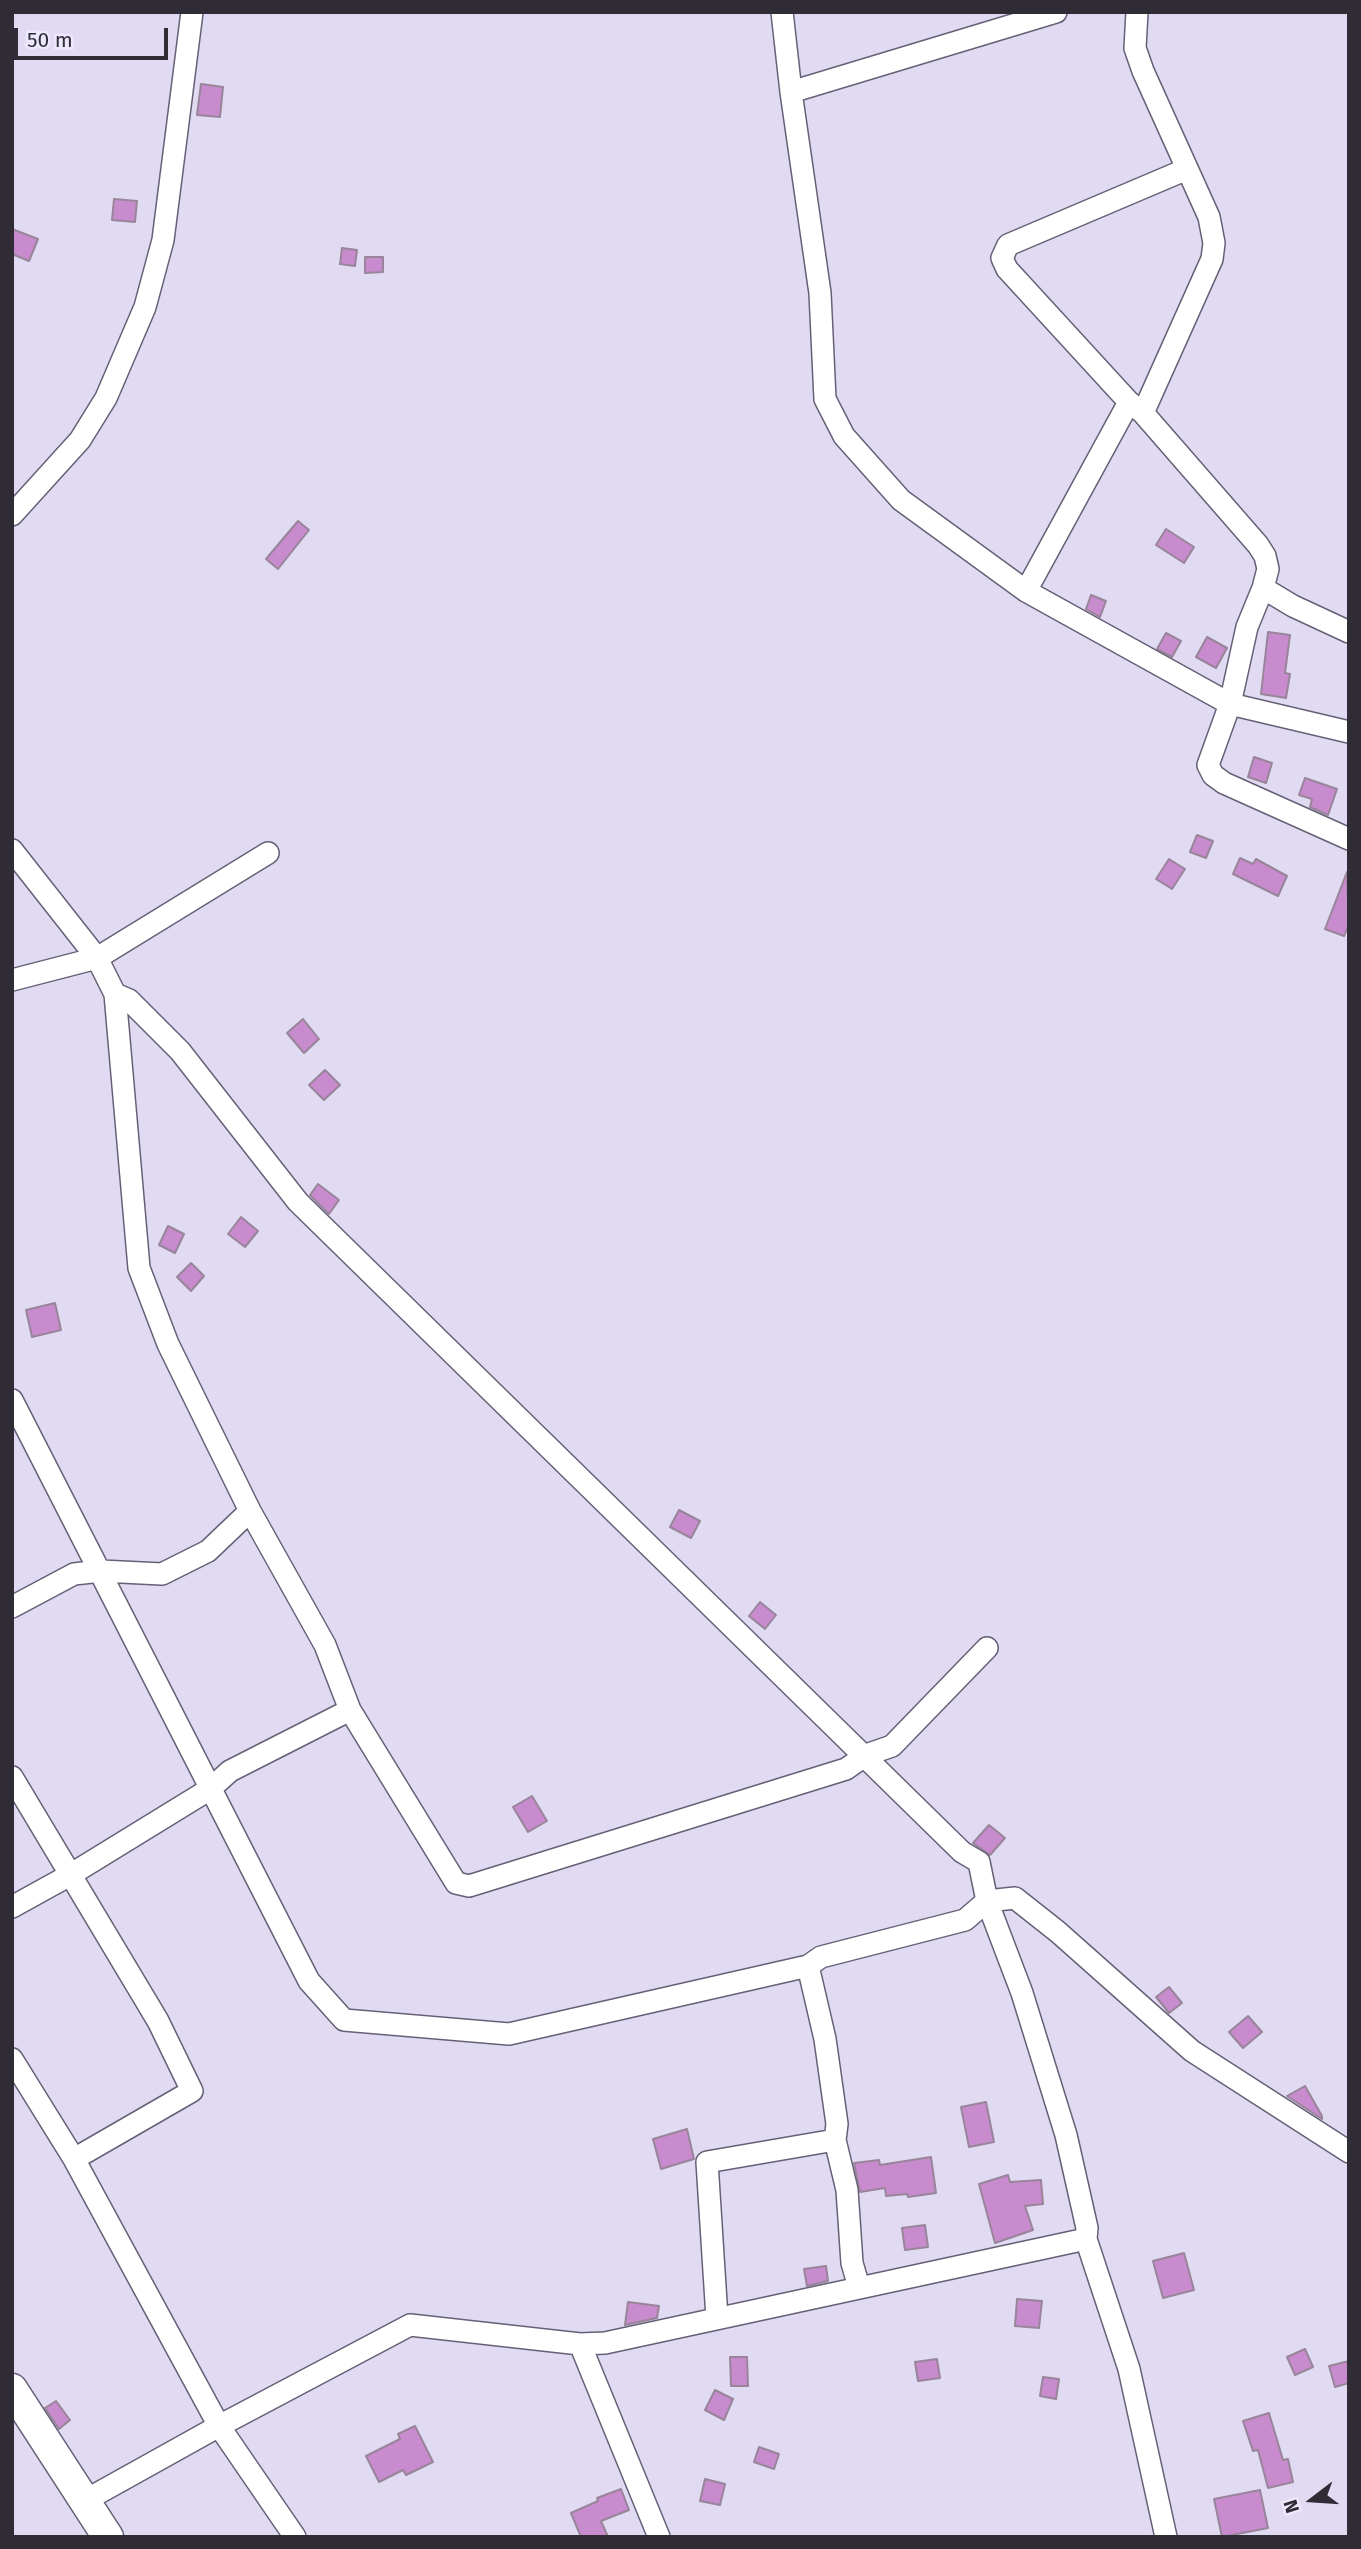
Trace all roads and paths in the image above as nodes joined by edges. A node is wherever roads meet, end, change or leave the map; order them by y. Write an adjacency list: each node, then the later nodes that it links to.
1 (191, 12): 8 (street)
2 (782, 12): 5 (street)
3 (1056, 12): 5 (street)
4 (1137, 12): 6 (street)
5 (790, 92): 10 (street)
6 (1188, 169): 7 (street); 7 (street)
7 (1136, 408): 9 (street); 10 (street)
8 (12, 515)
9 (1264, 588): 11 (street); 12 (street)
10 (1026, 591): 12 (street)
11 (1349, 632)
12 (1230, 704): 13 (street); 14 (street)
13 (1349, 732)
14 (1349, 839)
15 (12, 850): 17 (street)
16 (268, 853): 17 (street)
17 (97, 958): 18 (street); 19 (street)
18 (12, 980)
19 (115, 993): 21 (street); 26 (street)
20 (12, 1400): 22 (street)
21 (250, 1511): 22 (street); 25 (street)
22 (101, 1571): 23 (street); 28 (street)
23 (12, 1607)
24 (988, 1647): 26 (street)
25 (350, 1710): 26 (street); 28 (street)
26 (866, 1755): 30 (street)
27 (12, 1777): 29 (street)
28 (210, 1789): 29 (street); 32 (street)
29 (70, 1875): 31 (street); 36 (street)
30 (987, 1901): 32 (street); 35 (street); 37 (street)
31 (12, 1907)
32 (808, 1966): 34 (street)
33 (12, 2059): 36 (street)
34 (835, 2140): 38 (street); 39 (street)
35 (1349, 2152)
36 (74, 2159): 42 (street)
37 (1086, 2239): 38 (street); 47 (street)
38 (859, 2287): 39 (street)
39 (717, 2318): 40 (street)
40 (580, 2344): 42 (street); 46 (street)
41 (12, 2389): 43 (street)
42 (219, 2426): 43 (street); 45 (street)
43 (86, 2500): 44 (street)
44 (108, 2537)
45 (295, 2537)
46 (659, 2537)
47 (1166, 2537)

